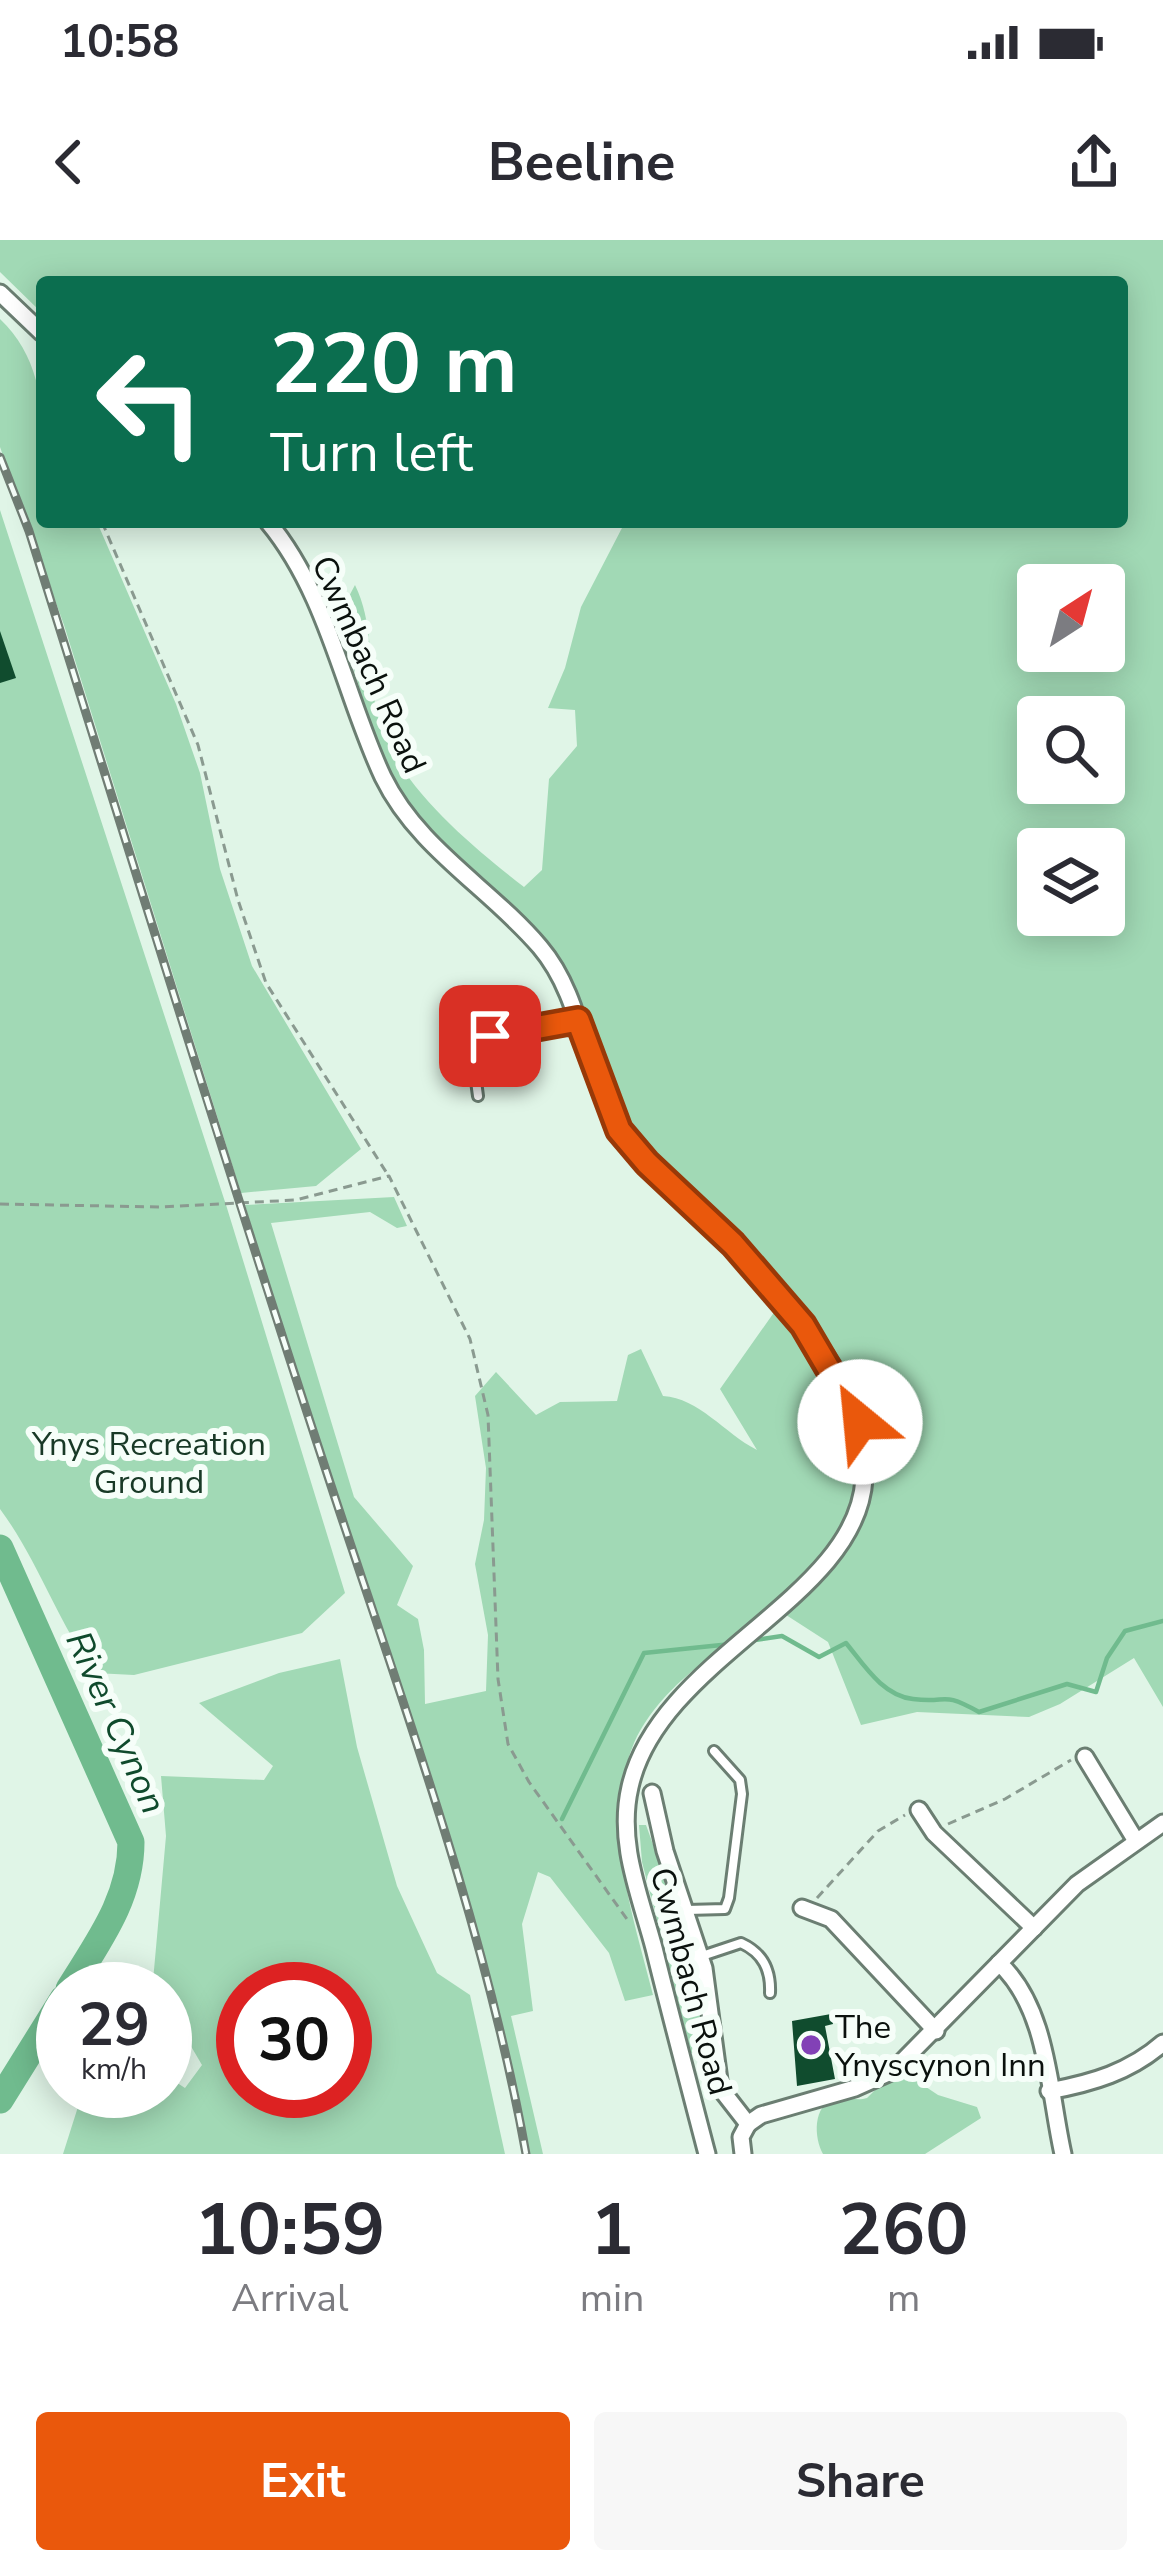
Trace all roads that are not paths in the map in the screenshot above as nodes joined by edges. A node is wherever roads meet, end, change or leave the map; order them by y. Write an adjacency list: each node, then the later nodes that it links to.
1 (0, 293): 2 (street)
2 (36, 327)
3 (272, 528): 4 (street, Cwmbach Road)
4 (578, 1020): 5 (lane); 22 (street, Cwmbach Road)
5 (478, 1096)
6 (714, 1750): 13 (lane)
7 (1085, 1757): 11 (street)
8 (652, 1793): 13 (street, Cwmbach Road)
9 (919, 1810): 14 (street)
10 (1163, 1823): 11 (street)
11 (1136, 1841): 14 (street)
12 (805, 1908): 18 (street)
13 (685, 1910): 15 (street, Cwmbach Road)
14 (1034, 1928): 16 (street)
15 (700, 1956): 17 (lane); 21 (street, Cwmbach Road)
16 (999, 1963): 18 (street); 20 (street)
17 (770, 1993)
18 (936, 2031): 21 (street)
19 (1163, 2043): 20 (street)
20 (1049, 2091): 24 (street)
21 (748, 2124): 23 (street)
22 (707, 2154)
23 (743, 2154)
24 (1062, 2154)

